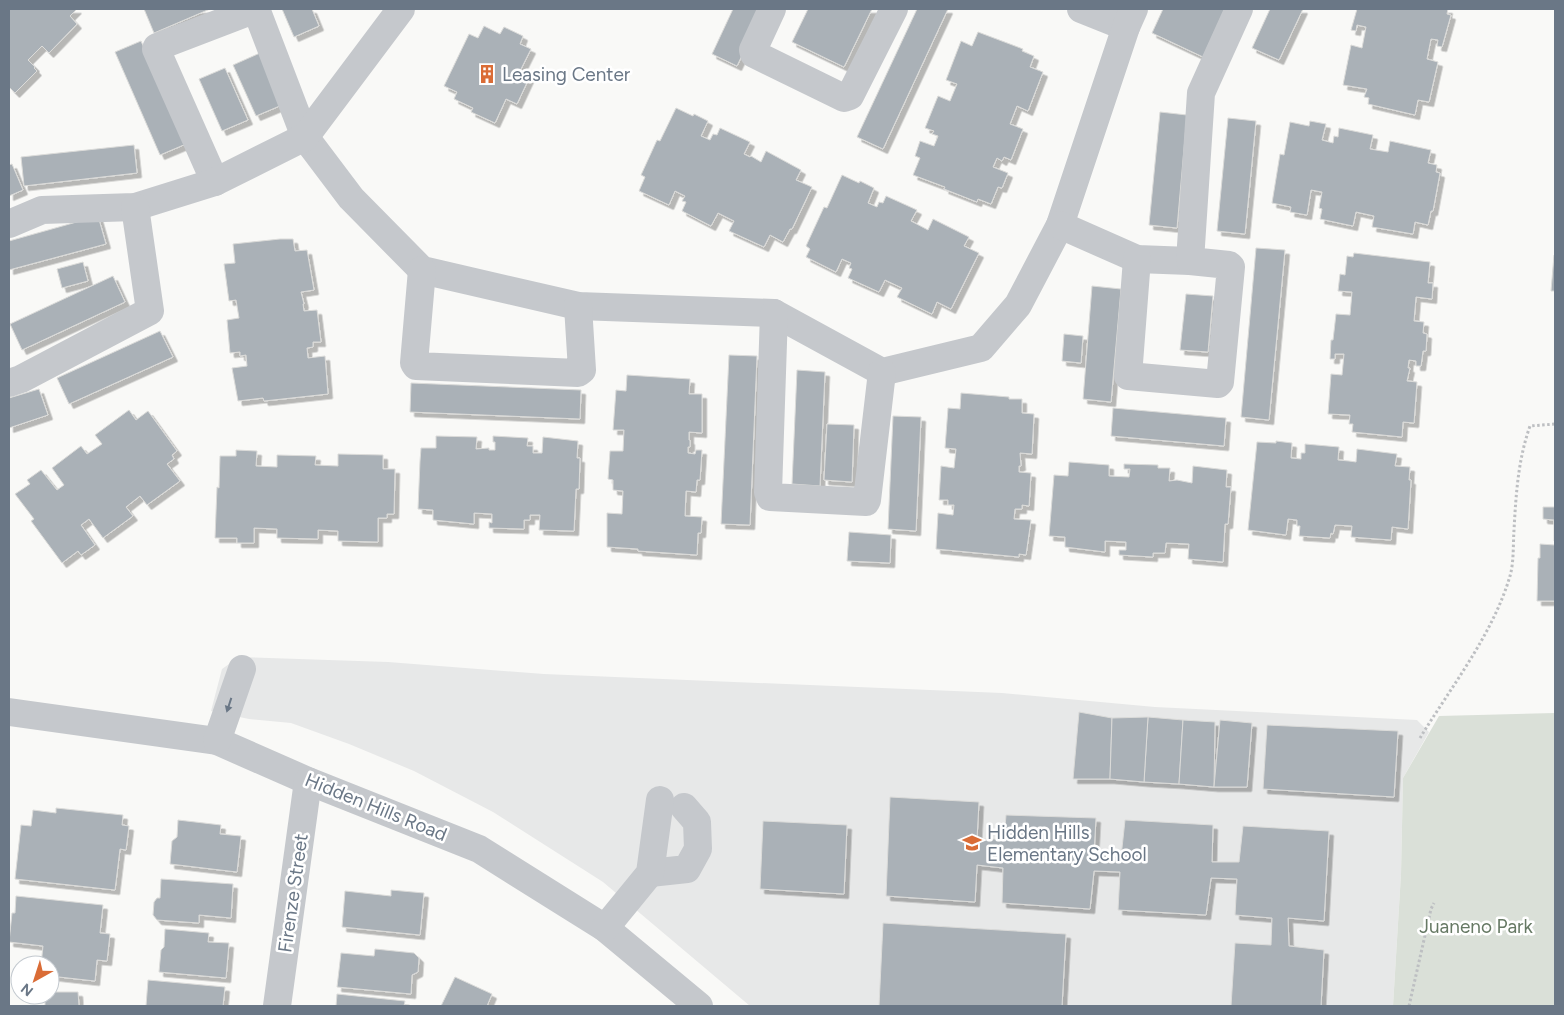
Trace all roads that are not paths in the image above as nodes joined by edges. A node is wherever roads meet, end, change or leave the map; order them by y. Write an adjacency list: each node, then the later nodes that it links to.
1 (772, 9): 2 (street)
2 (894, 9)
3 (1081, 9): 6 (street)
4 (1239, 9): 13 (street)
5 (393, 12): 7 (street)
6 (1130, 18): 11 (street)
7 (305, 137): 8 (street); 8 (street); 14 (street)
8 (215, 182): 9 (street)
9 (136, 207): 10 (street); 18 (street)
10 (9, 224)
11 (1060, 225): 12 (street); 17 (street)
12 (1137, 258): 13 (street); 13 (street)
13 (1190, 261)
14 (422, 270): 15 (street); 15 (street)
15 (578, 306): 16 (street)
16 (774, 313): 17 (street); 17 (street)
17 (882, 372)
18 (9, 383)
19 (242, 668): 21 (street, one-way to 21)
20 (9, 712): 21 (street, Hidden Hills Road)
21 (217, 742): 22 (street, Hidden Hills Road)
22 (308, 781): 24 (street, Hidden Hills Road); 25 (street, Firenze Street)
23 (650, 873): 23 (street); 24 (street)
24 (604, 928): 26 (street, Hidden Hills Road)
25 (277, 1006)
26 (699, 1006)

